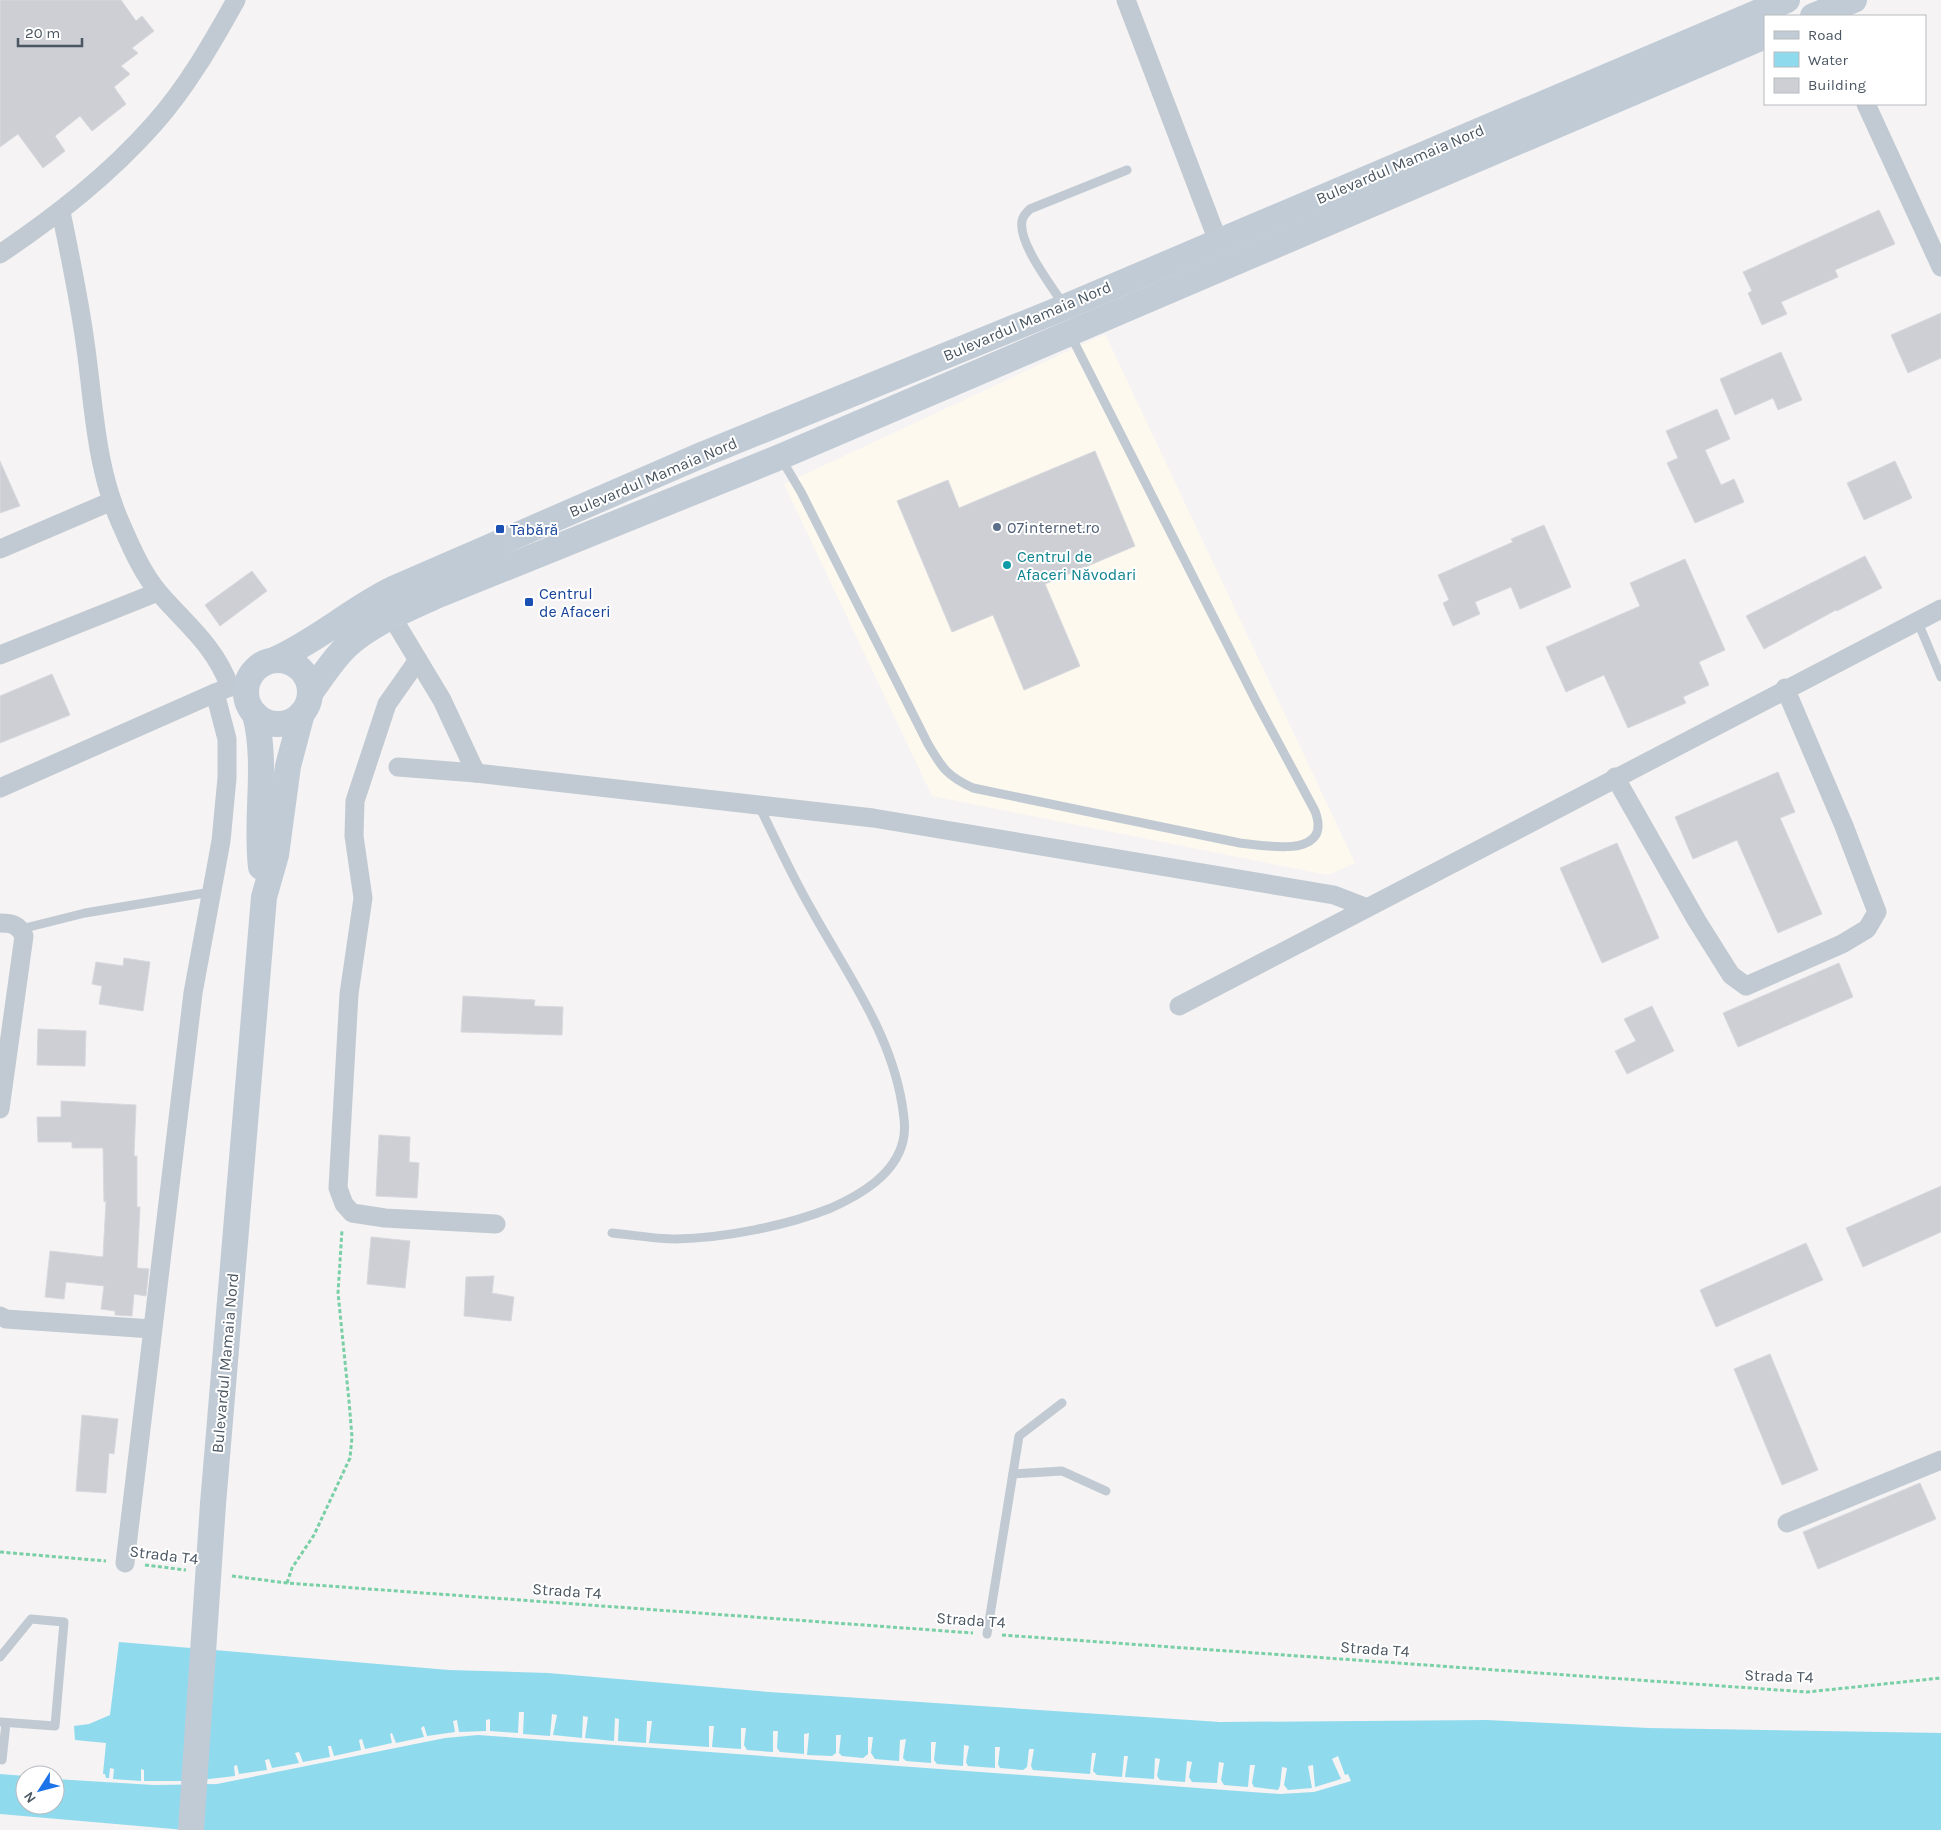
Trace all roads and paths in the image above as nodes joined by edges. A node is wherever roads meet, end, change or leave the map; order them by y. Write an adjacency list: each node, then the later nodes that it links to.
1 (236, 0): 9 (street)
2 (1126, 0): 10 (street)
3 (1787, 0): 10 (main road, Bulevardul Mamaia Nord)
4 (1854, 0): 5 (main road)
5 (1821, 15)
6 (1764, 36): 13 (main road, Bulevardul Mamaia Nord)
7 (1866, 105): 12 (street)
8 (1127, 170): 13 (lane)
9 (61, 212): 11 (street); 15 (street)
10 (1218, 241): 13 (main road, Bulevardul Mamaia Nord)
11 (0, 254)
12 (1941, 268)
13 (1066, 319): 14 (main road, Bulevardul Mamaia Nord); 14 (lane); 22 (main road, Bulevardul Mamaia Nord)
14 (780, 457): 19 (main road, Bulevardul Mamaia Nord)
15 (112, 501): 16 (street); 17 (street)
16 (0, 549)
17 (158, 592): 21 (street); 25 (street)
18 (1941, 609): 20 (street)
19 (392, 617): 23 (street); 27 (main road, Bulevardul Mamaia Nord)
20 (1918, 620): 24 (lane); 26 (street)
21 (0, 655)
22 (276, 659): 25 (main road, Bulevardul Mamaia Nord); 27 (main road)
23 (418, 660): 30 (street); 41 (street)
24 (1941, 677)
25 (230, 688): 28 (main road, Bulevardul Mamaia Nord); 32 (street); 34 (street)
26 (1786, 688): 31 (street); 31 (street)
27 (307, 703): 28 (main road); 35 (main road, Bulevardul Mamaia Nord)
28 (255, 714): 35 (main road, Bulevardul Mamaia Nord)
29 (398, 767): 30 (street)
30 (476, 772): 33 (street)
31 (1615, 778): 36 (street)
32 (0, 788)
33 (759, 806): 36 (street); 43 (lane)
34 (211, 892): 38 (lane); 45 (street)
35 (264, 897): 61 (main road, Bulevardul Mamaia Nord, bridge)
36 (1365, 907): 39 (street)
37 (0, 923): 38 (street)
38 (21, 929): 40 (street)
39 (1179, 1006)
40 (0, 1109)
41 (344, 1204): 42 (street); 55 (path)
42 (496, 1224)
43 (612, 1233)
44 (0, 1316): 45 (street)
45 (152, 1330): 52 (street)
46 (1062, 1403): 48 (lane)
47 (1941, 1460): 50 (street)
48 (1013, 1474): 49 (lane); 56 (lane)
49 (1106, 1491)
50 (1787, 1523)
51 (0, 1552): 52 (path, Strada T4)
52 (125, 1563): 53 (path, Strada T4)
53 (192, 1571)
54 (230, 1576): 55 (path, Strada T4)
55 (287, 1583): 56 (path, Strada T4)
56 (987, 1634): 58 (path, Strada T4)
57 (0, 1657): 59 (lane)
58 (1941, 1678)
59 (3, 1722): 60 (lane)
60 (2, 1760)
61 (191, 1830)

